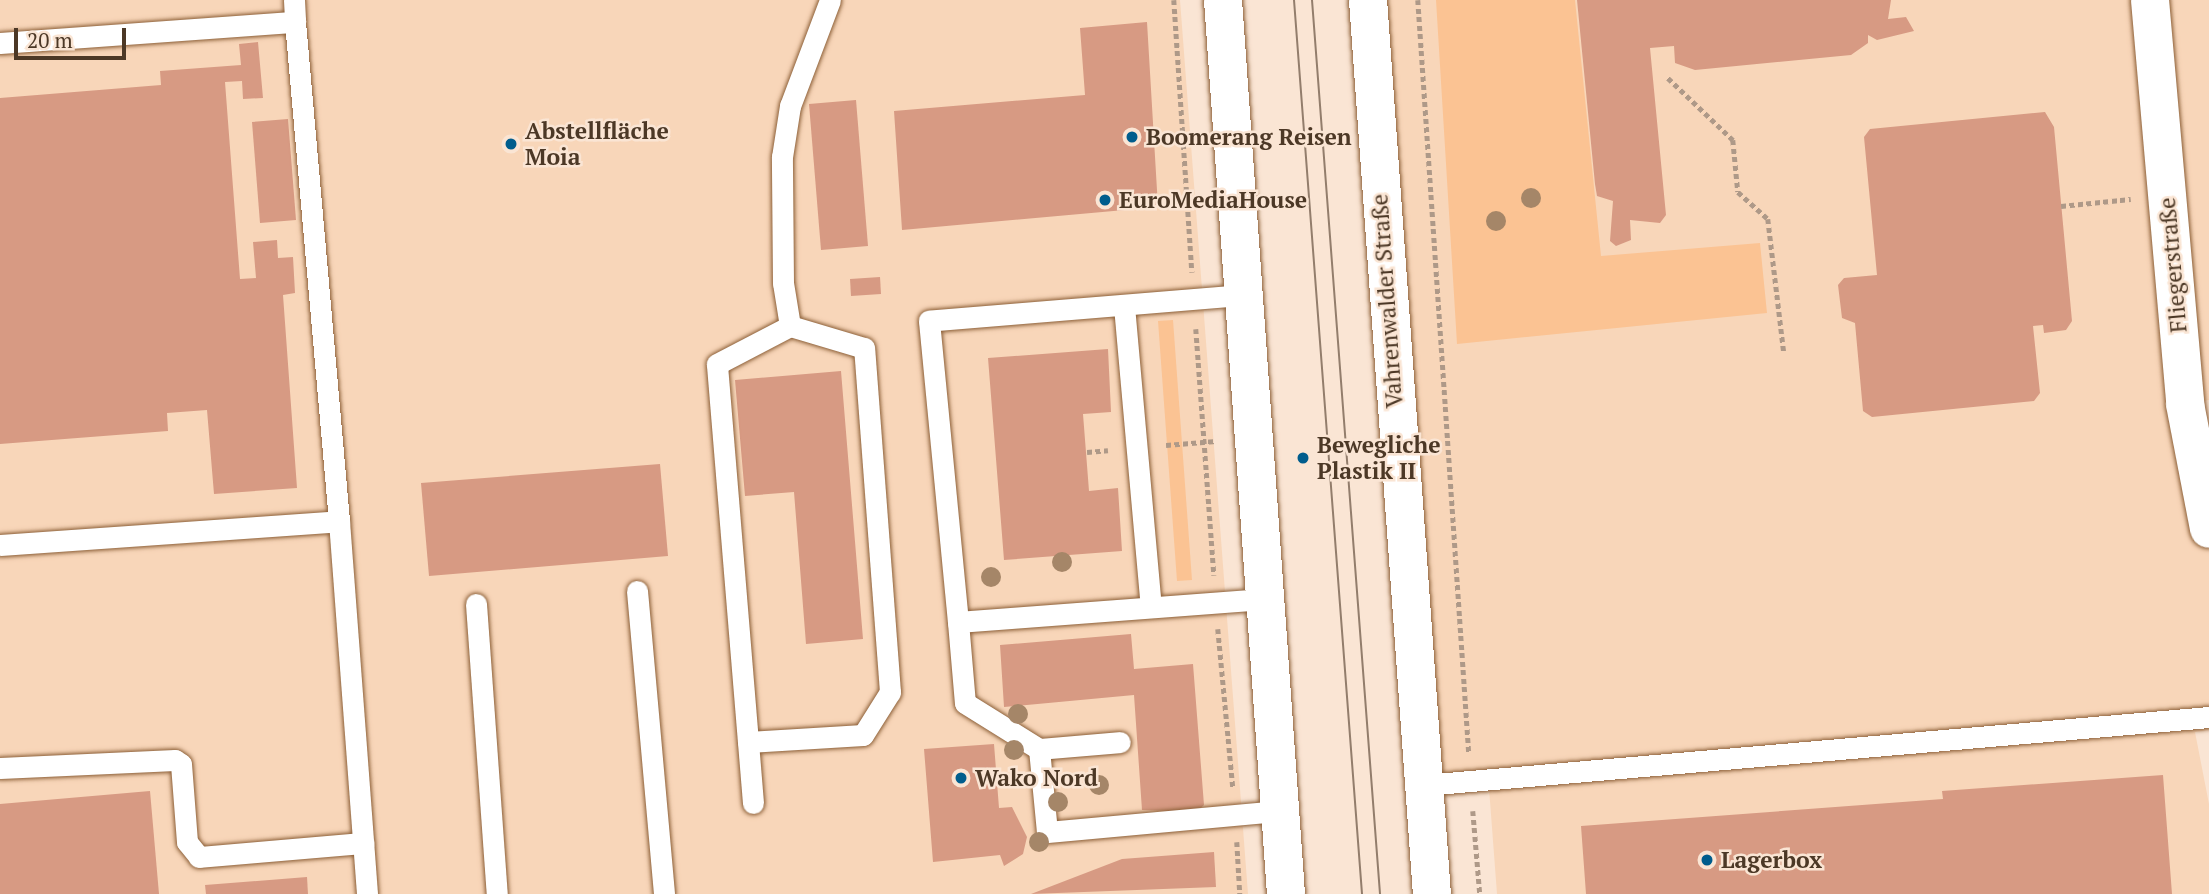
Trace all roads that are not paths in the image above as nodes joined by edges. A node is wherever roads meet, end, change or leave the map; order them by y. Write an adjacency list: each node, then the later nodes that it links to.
1 (294, 0): 6 (lane)
2 (830, 0): 10 (lane)
3 (1223, 0): 8 (main road)
4 (1368, 0): 25 (main road, Vahrenwalder Straße)
5 (2150, 0): 11 (main road, Fliegerstraße)
6 (296, 22): 7 (lane); 12 (lane)
7 (0, 43)
8 (1242, 295): 9 (lane); 16 (main road)
9 (1124, 306): 18 (lane); 19 (lane)
10 (790, 326): 21 (lane); 21 (lane)
11 (2197, 403): 13 (main road, Fliegerstraße)
12 (339, 521): 14 (lane); 28 (lane)
13 (2209, 529)
14 (0, 545)
15 (637, 591): 31 (lane)
16 (1263, 599): 18 (lane); 27 (main road)
17 (476, 604): 30 (lane)
18 (1151, 607): 19 (lane)
19 (958, 622): 23 (lane)
20 (2209, 717): 25 (lane)
21 (748, 742): 26 (lane)
22 (1120, 742): 23 (lane)
23 (1039, 748): 27 (lane)
24 (0, 768): 28 (lane)
25 (1424, 785): 33 (main road, Vahrenwalder Straße)
26 (753, 803)
27 (1277, 811): 32 (main road)
28 (363, 843): 29 (lane)
29 (367, 894)
30 (497, 894)
31 (664, 894)
32 (1286, 894)
33 (1432, 894)

